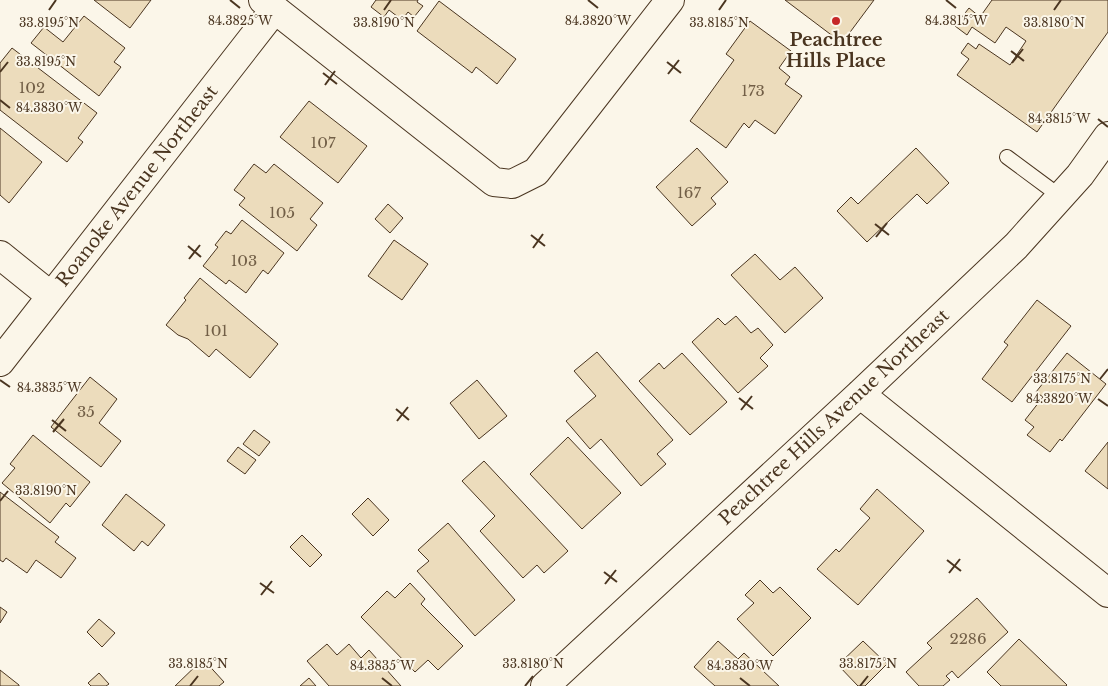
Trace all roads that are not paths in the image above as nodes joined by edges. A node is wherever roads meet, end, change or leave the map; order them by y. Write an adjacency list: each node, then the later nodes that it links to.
1 (670, 0): 2 (street)
2 (269, 5): 7 (street, Roanoke Avenue Northeast)
3 (1108, 136): 5 (street, Peachtree Hills Avenue Northeast)
4 (1007, 156): 5 (lane)
5 (1061, 197): 9 (street, Peachtree Hills Avenue Northeast)
6 (0, 255): 7 (street)
7 (51, 296): 8 (street, Roanoke Avenue Northeast)
8 (0, 362)
9 (860, 394): 10 (street); 11 (street, Peachtree Hills Avenue Northeast)
10 (1108, 593)
11 (545, 686)

